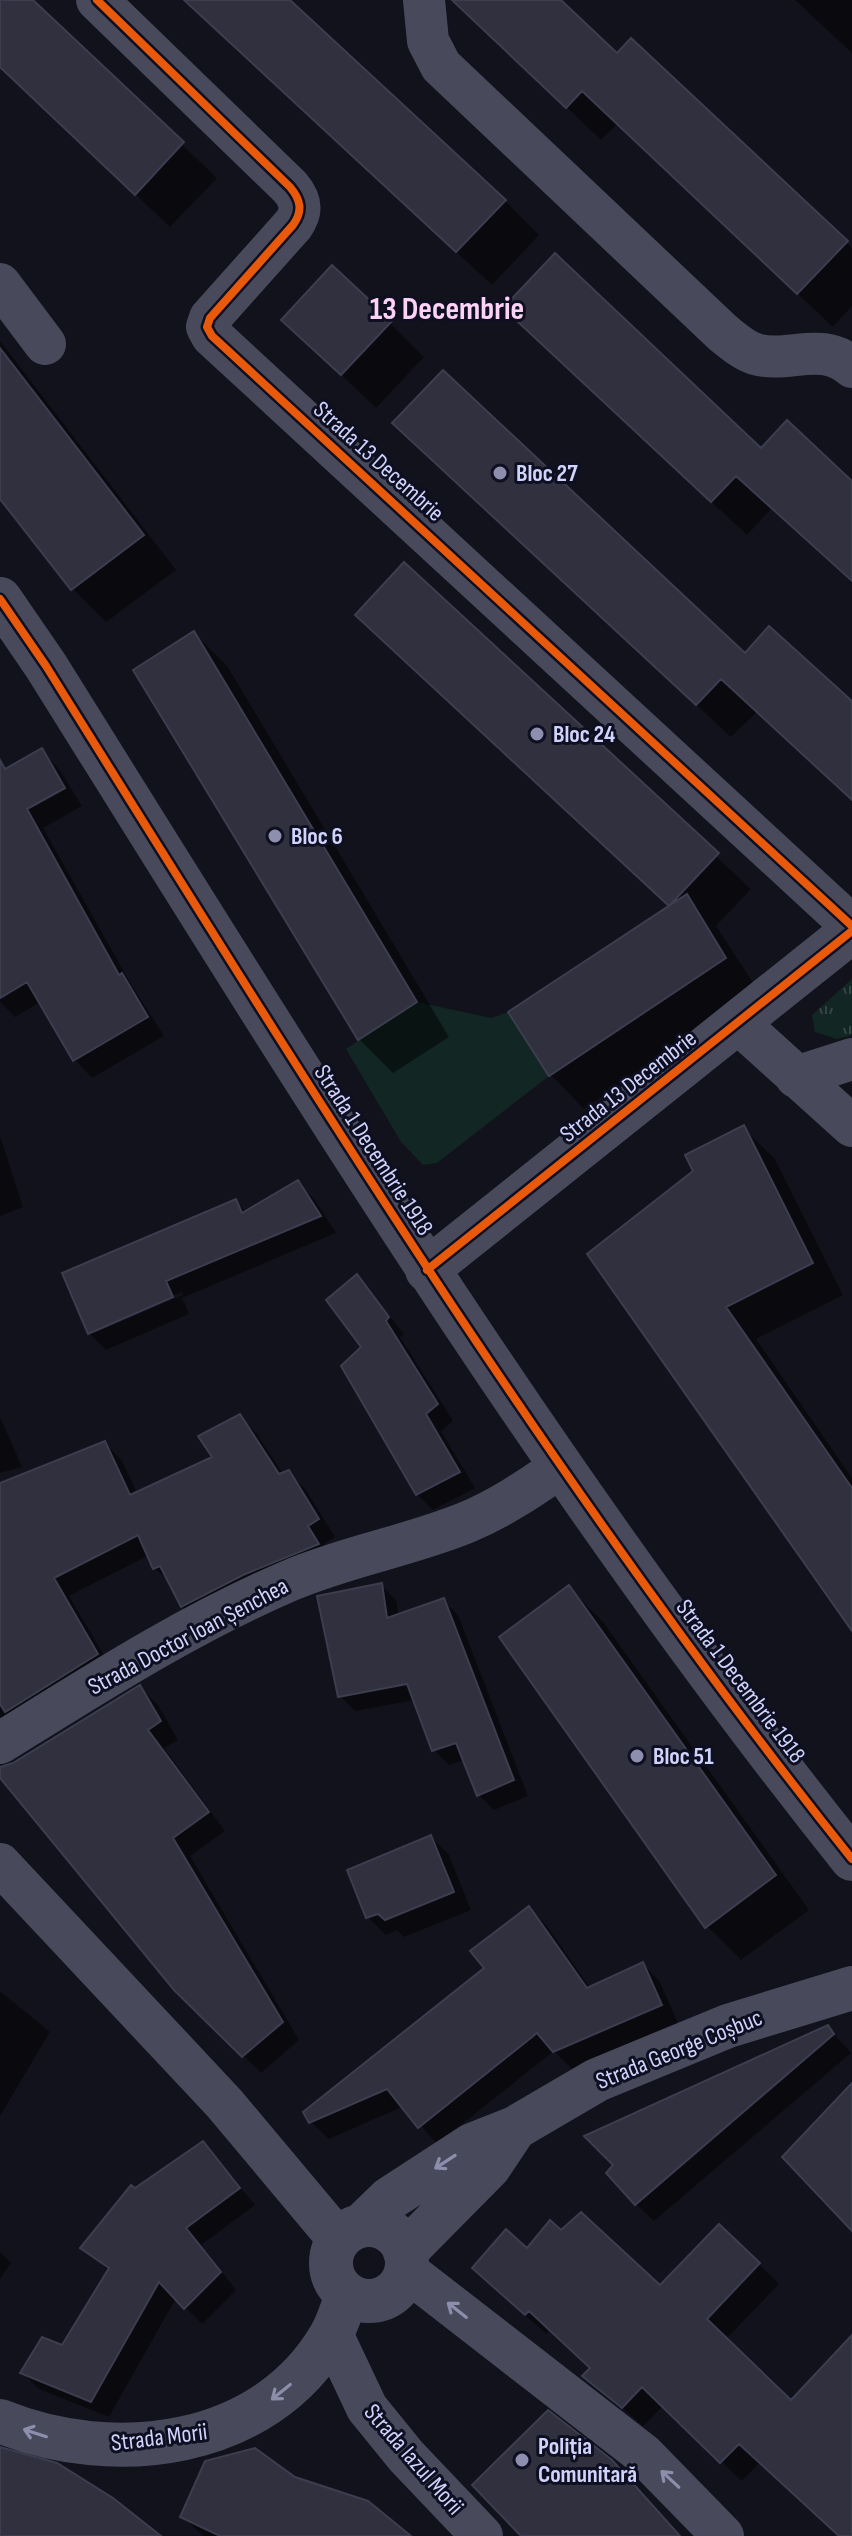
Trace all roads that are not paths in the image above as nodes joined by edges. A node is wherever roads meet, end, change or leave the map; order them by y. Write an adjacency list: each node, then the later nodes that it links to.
1 (97, 0): 7 (street, Strada 13 Decembrie)
2 (424, 0): 5 (street)
3 (0, 284): 4 (street)
4 (45, 344)
5 (852, 367)
6 (0, 599): 12 (street, Strada 1 Decembrie 1918)
7 (852, 928): 8 (street, Strada 13 Decembrie)
8 (739, 1024): 10 (street); 12 (street, Strada 13 Decembrie)
9 (852, 1059): 10 (street)
10 (796, 1077): 11 (street)
11 (852, 1126)
12 (427, 1270): 13 (street, Strada 1 Decembrie 1918)
13 (559, 1468): 14 (street, Strada Doctor Ioan Șenchea); 15 (street, Strada 1 Decembrie 1918)
14 (0, 1743)
15 (852, 1859)
16 (0, 1864): 19 (street)
17 (852, 1988): 18 (street, Strada George Coșbuc)
18 (515, 2128): 19 (street, Strada George Coșbuc, one-way to 19); 20 (street, Strada George Coșbuc)
19 (350, 2232): 20 (street); 21 (street)
20 (406, 2261): 21 (street); 24 (street, one-way to 20)
21 (339, 2314): 22 (street, Strada Morii, one-way to 22); 23 (street, Strada Iazul Morii)
22 (0, 2421)
23 (482, 2536)
24 (723, 2536)

